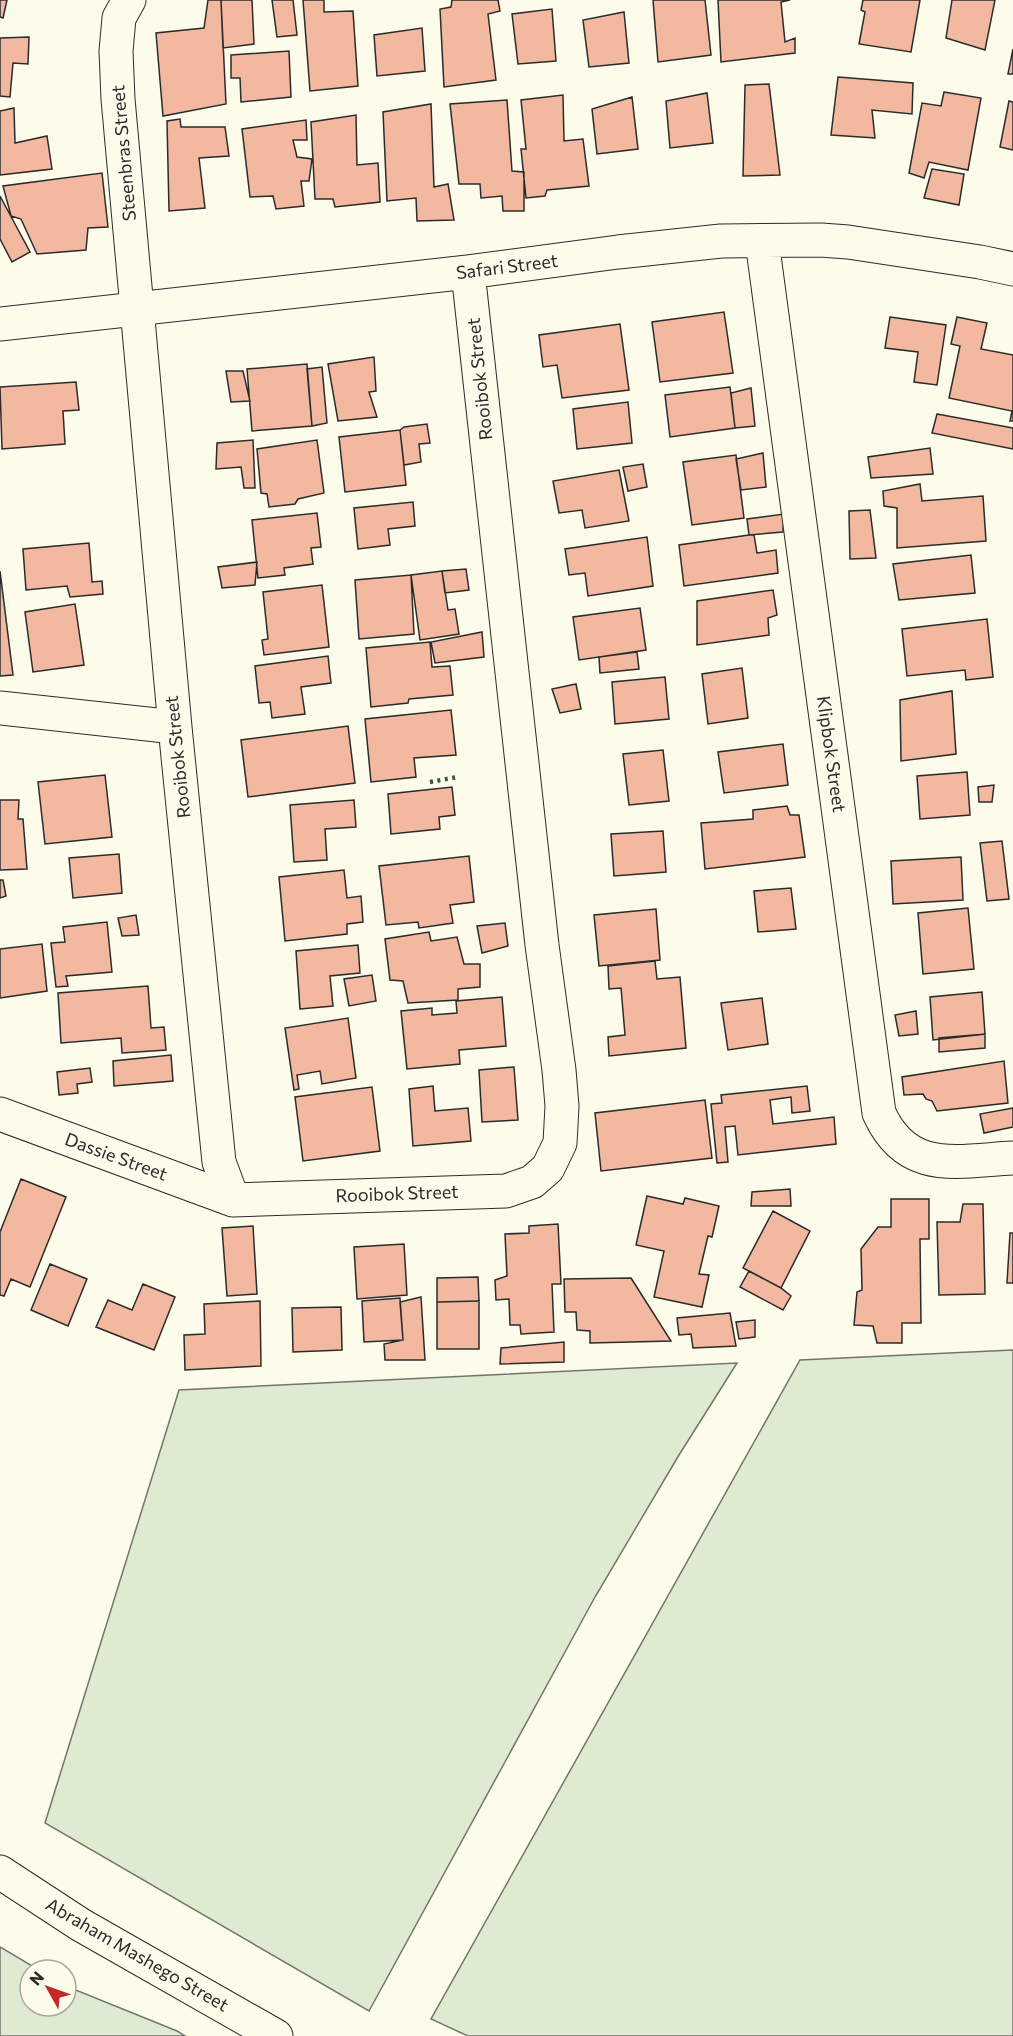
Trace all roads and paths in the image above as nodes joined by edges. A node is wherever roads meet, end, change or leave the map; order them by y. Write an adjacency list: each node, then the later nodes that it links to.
1 (129, 0): 5 (street, Steenbras Street)
2 (762, 242): 3 (street, Safari Street); 4 (street, Safari Street); 10 (street, Klipbok Street)
3 (1013, 269)
4 (468, 272): 5 (street, Safari Street); 11 (street, Rooibok Street)
5 (138, 308): 6 (street, Safari Street); 8 (street, Rooibok Street)
6 (0, 324)
7 (0, 708): 8 (street)
8 (175, 728): 11 (street, Rooibok Street)
9 (0, 1114): 11 (street, Dassie Street)
10 (1013, 1158)
11 (233, 1200)
12 (0, 1872): 13 (street, Abraham Mashego Street)
13 (276, 2036)

